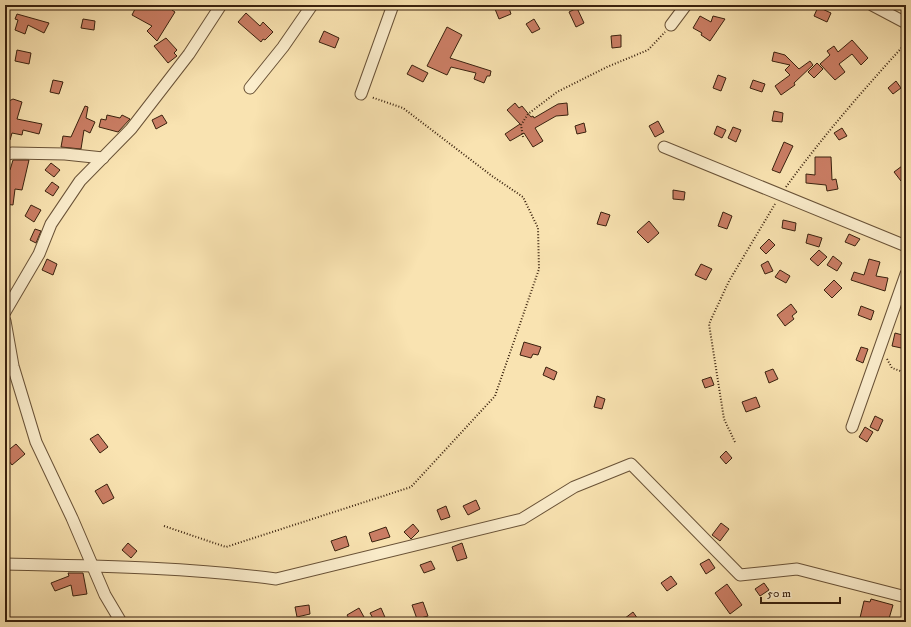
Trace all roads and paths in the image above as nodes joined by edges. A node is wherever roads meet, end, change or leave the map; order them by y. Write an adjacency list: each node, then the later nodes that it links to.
1 (221, 5): 14 (street)
2 (312, 5): 9 (street)
3 (393, 5): 10 (street)
4 (686, 5): 7 (street)
5 (872, 5): 6 (street)
6 (906, 23)
7 (671, 25): 11 (path)
8 (906, 43): 15 (path)
9 (250, 88)
10 (361, 94): 24 (path)
11 (523, 137)
12 (664, 147): 15 (street)
13 (5, 155): 14 (street)
14 (103, 158): 18 (street)
15 (780, 196): 16 (street); 23 (path)
16 (906, 246)
17 (906, 274): 20 (street)
18 (5, 312)
19 (5, 321): 26 (street)
20 (881, 348): 21 (path); 22 (street)
21 (906, 373)
22 (852, 427)
23 (735, 442)
24 (164, 526)
25 (5, 564): 26 (street)
26 (92, 567): 27 (street); 29 (street)
27 (906, 597)
28 (906, 614): 30 (path)
29 (121, 622)
30 (903, 622)

